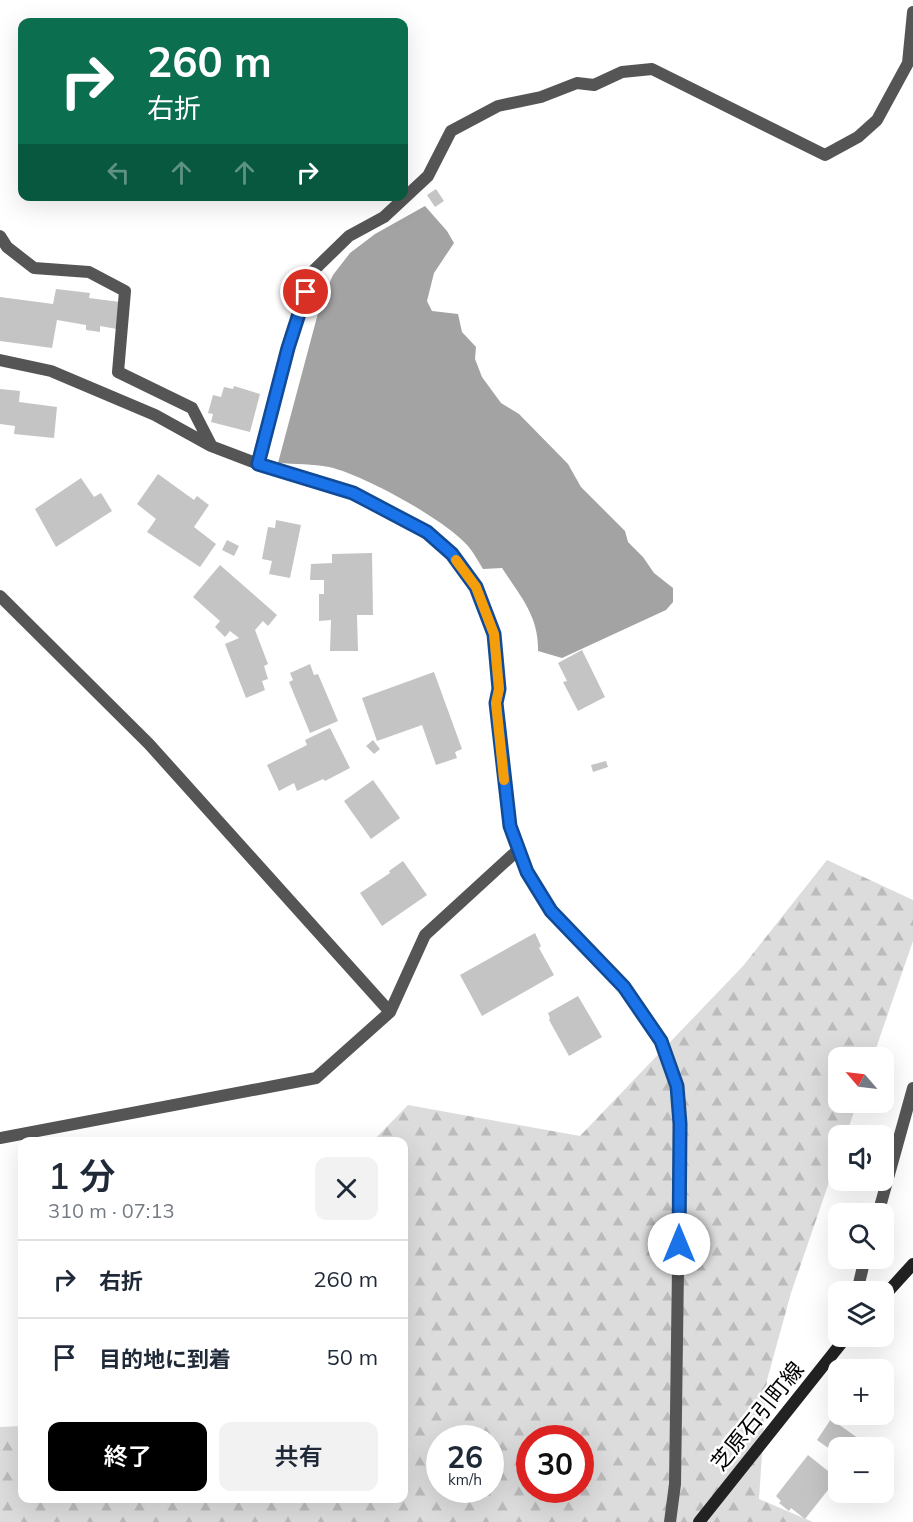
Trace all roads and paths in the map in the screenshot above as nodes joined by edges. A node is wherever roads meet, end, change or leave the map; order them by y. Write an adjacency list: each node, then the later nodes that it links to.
1 (913, 12): 2 (street)
2 (408, 195)
3 (401, 201): 7 (street)
4 (0, 236): 6 (street)
5 (0, 360): 6 (street)
6 (211, 446): 7 (street)
7 (258, 464): 9 (street)
8 (0, 596): 10 (street)
9 (519, 849): 10 (street); 17 (street)
10 (390, 1012): 12 (street)
11 (913, 1088): 13 (street)
12 (0, 1138)
13 (881, 1203)
14 (913, 1264): 15 (main road)
15 (894, 1285)
16 (838, 1347): 18 (main road, 芝原石引町線)
17 (670, 1522)
18 (699, 1522)

